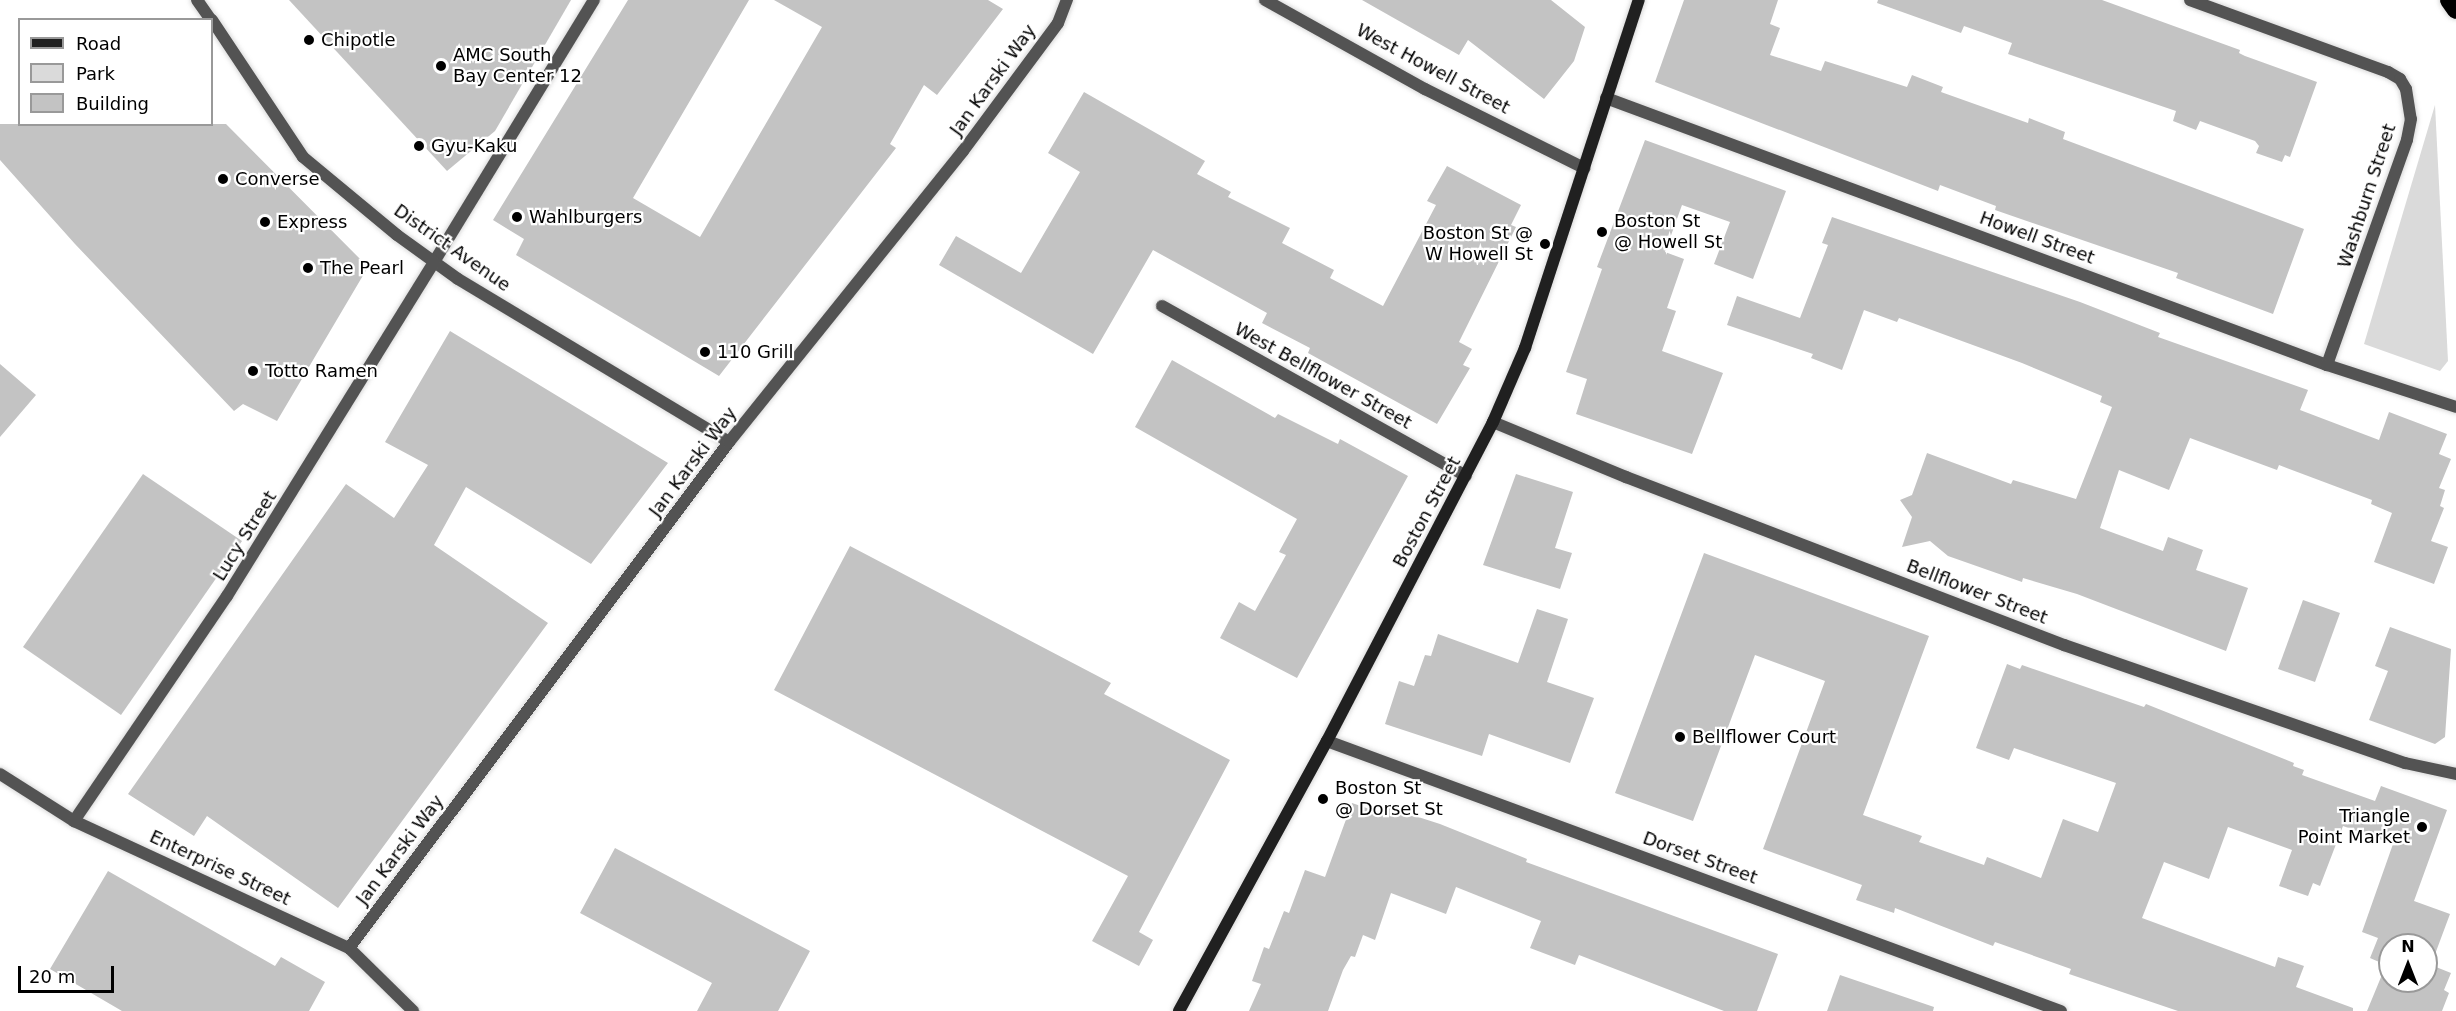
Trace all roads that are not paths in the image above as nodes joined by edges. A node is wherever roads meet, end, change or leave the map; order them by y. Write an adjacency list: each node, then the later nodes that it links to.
1 (197, 0): 9 (street, District Avenue)
2 (594, 0): 13 (street, Lucy Street)
3 (1067, 0): 18 (street, Jan Karski Way)
4 (1265, 0): 12 (street, West Howell Street)
5 (1639, 0): 11 (main road, Boston Street)
6 (2190, 0): 15 (street, Washburn Street)
7 (2450, 0): 8 (highway)
8 (2456, 9)
9 (210, 18)
10 (213, 23): 13 (street, District Avenue)
11 (1606, 98): 12 (main road, Boston Street); 15 (street, Howell Street)
12 (1584, 168): 17 (main road, Boston Street)
13 (434, 262): 18 (street, District Avenue); 23 (street, Lucy Street)
14 (1162, 306): 19 (street, West Bellflower Street)
15 (2326, 365): 16 (street, Howell Street)
16 (2456, 407)
17 (1493, 422): 19 (main road, Boston Street); 22 (street, Bellflower Street)
18 (729, 442): 24 (street, Jan Karski Way)
19 (1466, 476): 20 (main road, Boston Street)
20 (1327, 741): 26 (main road, Boston Street); 27 (street, Dorset Street)
21 (0, 774): 23 (street, Enterprise Street)
22 (2456, 774)
23 (74, 821): 24 (street, Enterprise Street)
24 (349, 948): 25 (street, Enterprise Street)
25 (413, 1011)
26 (1179, 1011)
27 (2061, 1011)

